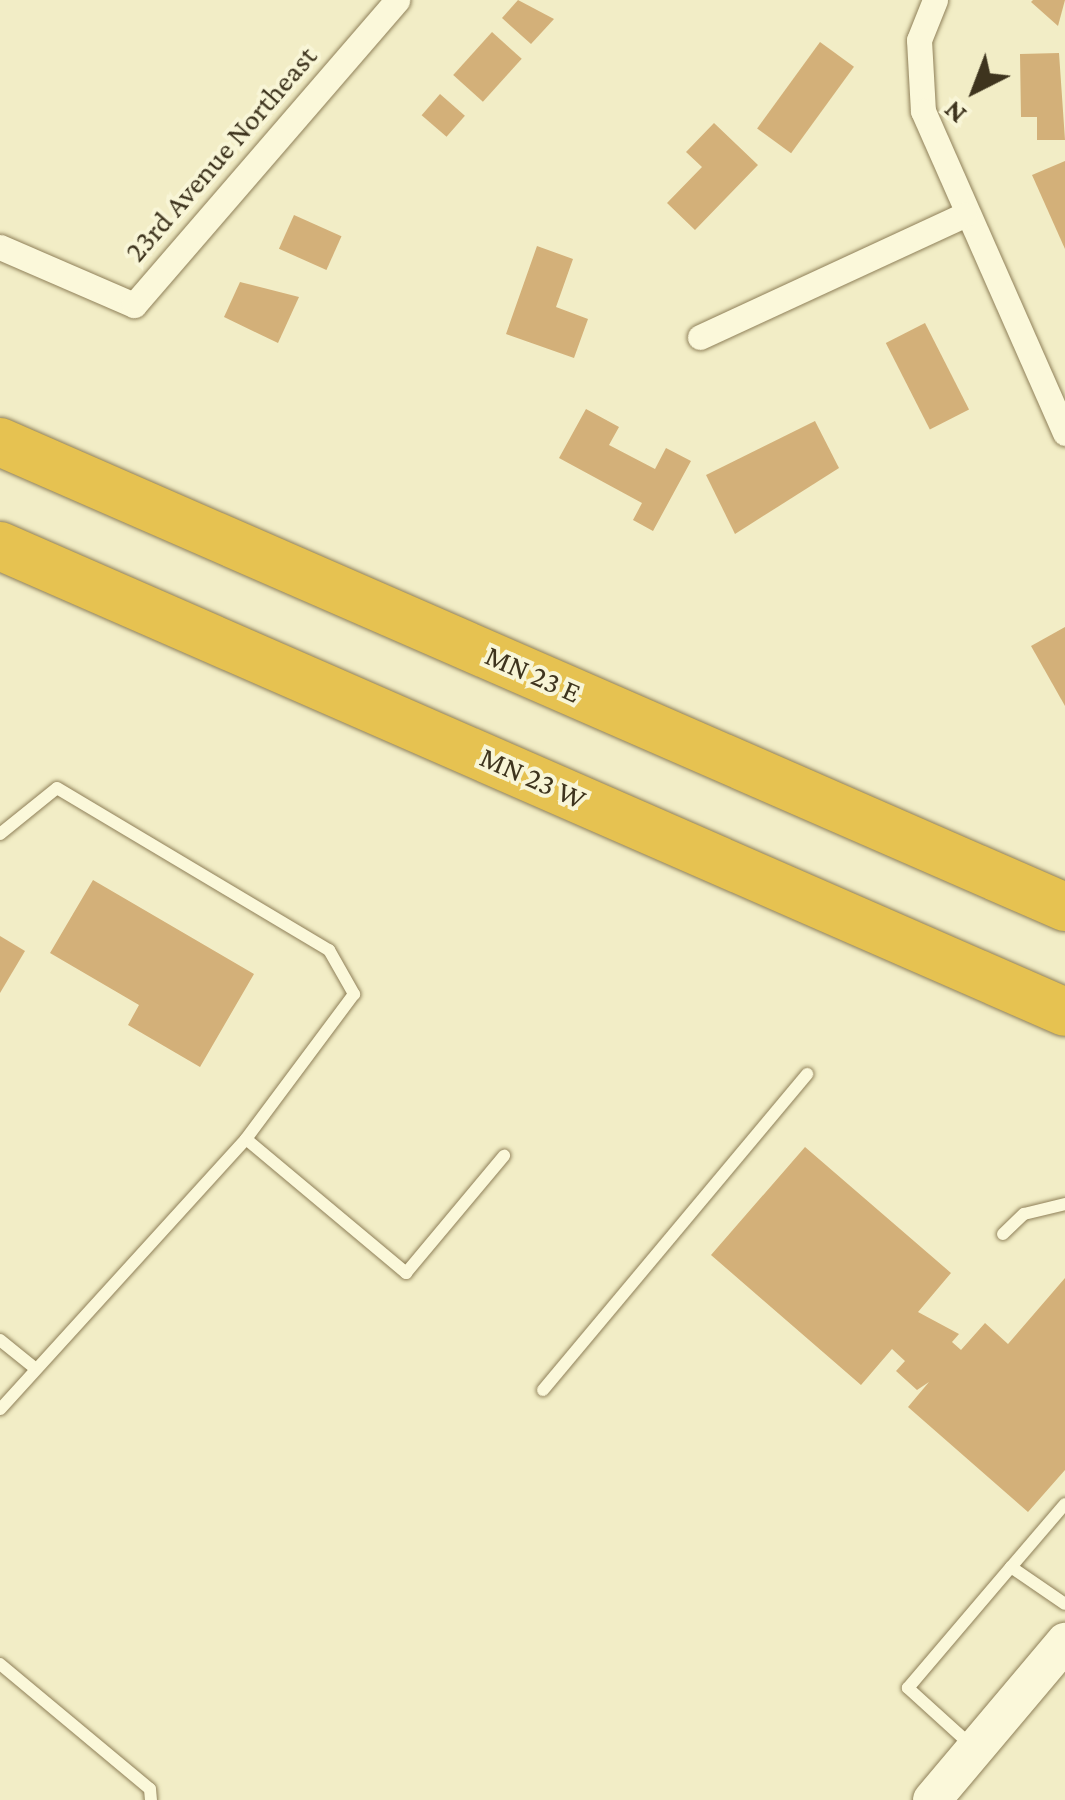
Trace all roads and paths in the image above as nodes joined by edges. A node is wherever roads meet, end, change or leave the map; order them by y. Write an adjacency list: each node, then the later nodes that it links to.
1 (397, 0): 4 (street, 23rd Avenue Northeast)
2 (935, 0): 3 (street)
3 (964, 215): 5 (street); 6 (street)
4 (0, 247)
5 (700, 337)
6 (1065, 433)
7 (0, 442): 10 (highway, MN 23 E)
8 (0, 546): 11 (highway, MN 23 W)
9 (0, 834): 13 (lane)
10 (1065, 907)
11 (1065, 1012)
12 (806, 1074): 19 (lane)
13 (246, 1139): 14 (lane); 18 (lane)
14 (504, 1156)
15 (1065, 1204): 16 (lane)
16 (1003, 1234)
17 (0, 1340): 18 (lane)
18 (36, 1369): 20 (lane)
19 (543, 1390)
20 (0, 1409)
21 (1065, 1504): 22 (lane)
22 (1011, 1567): 23 (lane); 26 (lane)
23 (1065, 1604)
24 (1065, 1642): 26 (street)
25 (0, 1664): 27 (lane)
26 (975, 1748): 28 (street)
27 (151, 1800)
28 (932, 1800)

